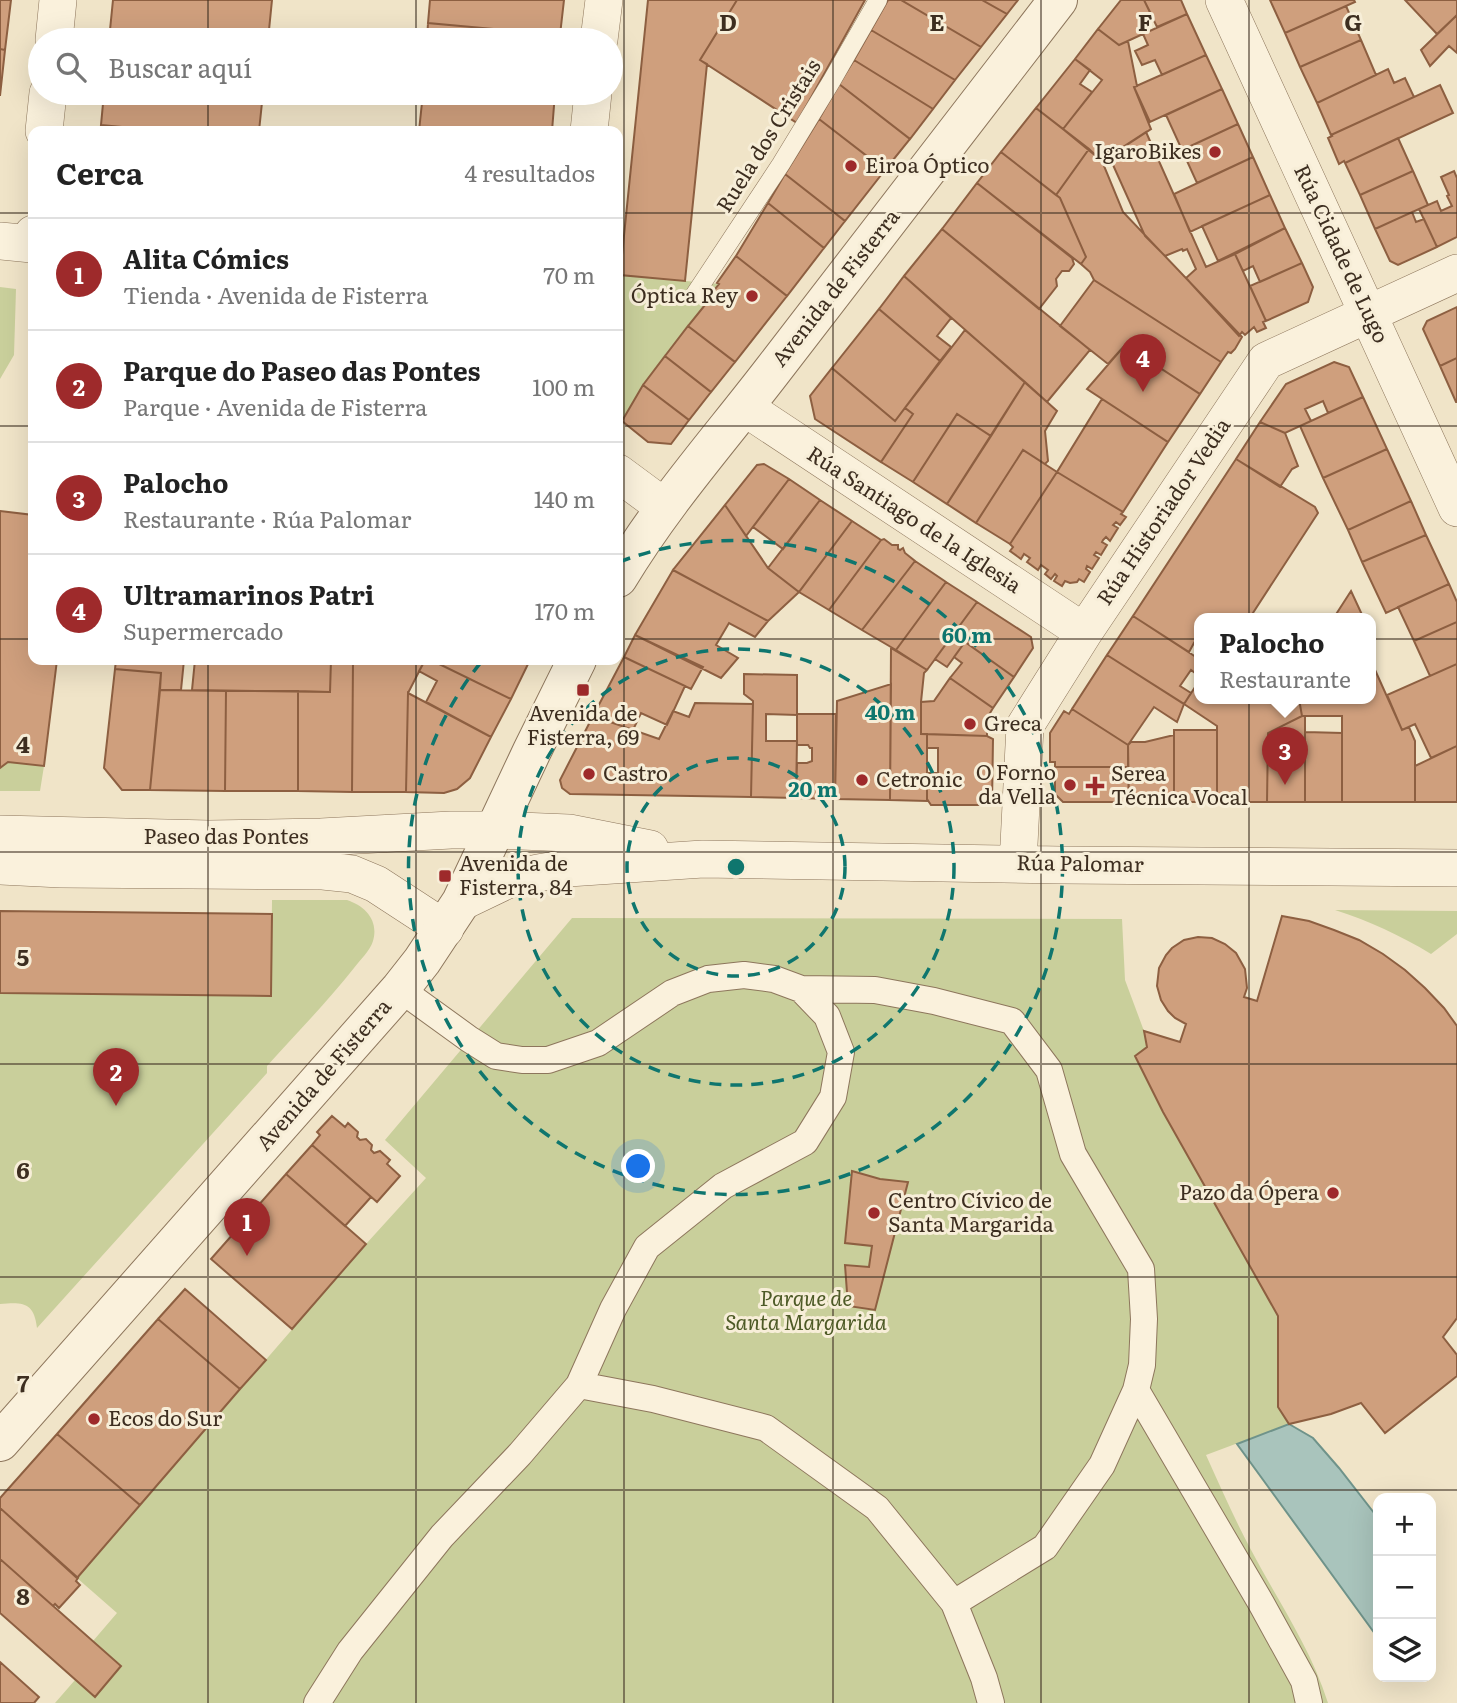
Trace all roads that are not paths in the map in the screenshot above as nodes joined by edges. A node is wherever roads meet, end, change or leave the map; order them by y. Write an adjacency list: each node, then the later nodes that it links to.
1 (58, 0): 6 (street)
2 (604, 0): 7 (street)
3 (878, 0): 13 (lane, Ruela dos Cristais)
4 (1058, 0): 15 (street, Avenida de Fisterra)
5 (1224, 0): 14 (street, Rúa Cidade de Lugo)
6 (55, 28)
7 (600, 28)
8 (47, 105): 10 (street)
9 (592, 105): 11 (street)
10 (45, 126)
11 (590, 126)
12 (1457, 273): 14 (street, Rúa Historiador Vedia)
13 (695, 294)
14 (1369, 314): 18 (street, Rúa Cidade de Lugo); 20 (street, Rúa Historiador Vedia)
15 (744, 407): 17 (street, Avenida de Fisterra); 20 (street, Rúa Santiago de la Iglesia)
16 (623, 477): 17 (street)
17 (664, 507): 19 (street, Avenida de Fisterra)
18 (1457, 508)
19 (623, 569)
20 (1084, 632): 26 (street, Rúa Historiador Vedia)
21 (575, 665): 23 (street, Avenida de Fisterra)
22 (451, 830): 23 (street, Paseo das Pontes); 24 (street, Paseo das Pontes); 29 (street, Paseo das Pontes)
23 (495, 830): 25 (street, Rúa Palomar); 30 (street, Avenida de Fisterra)
24 (0, 834)
25 (703, 859): 26 (street, Rúa Palomar); 30 (street, Rúa Palomar)
26 (1018, 863): 28 (street, Rúa Palomar)
27 (0, 866): 29 (street, Paseo das Pontes)
28 (1457, 868)
29 (408, 904): 30 (street, Paseo das Pontes)
30 (453, 916): 31 (street, Avenida de Fisterra)
31 (400, 989): 32 (street); 35 (street, Avenida de Fisterra)
32 (801, 989): 33 (street); 34 (street)
33 (579, 1385): 36 (street); 37 (street)
34 (1136, 1390): 36 (street); 39 (street)
35 (0, 1442)
36 (954, 1603): 38 (street)
37 (317, 1703)
38 (991, 1703)
39 (1309, 1703)

